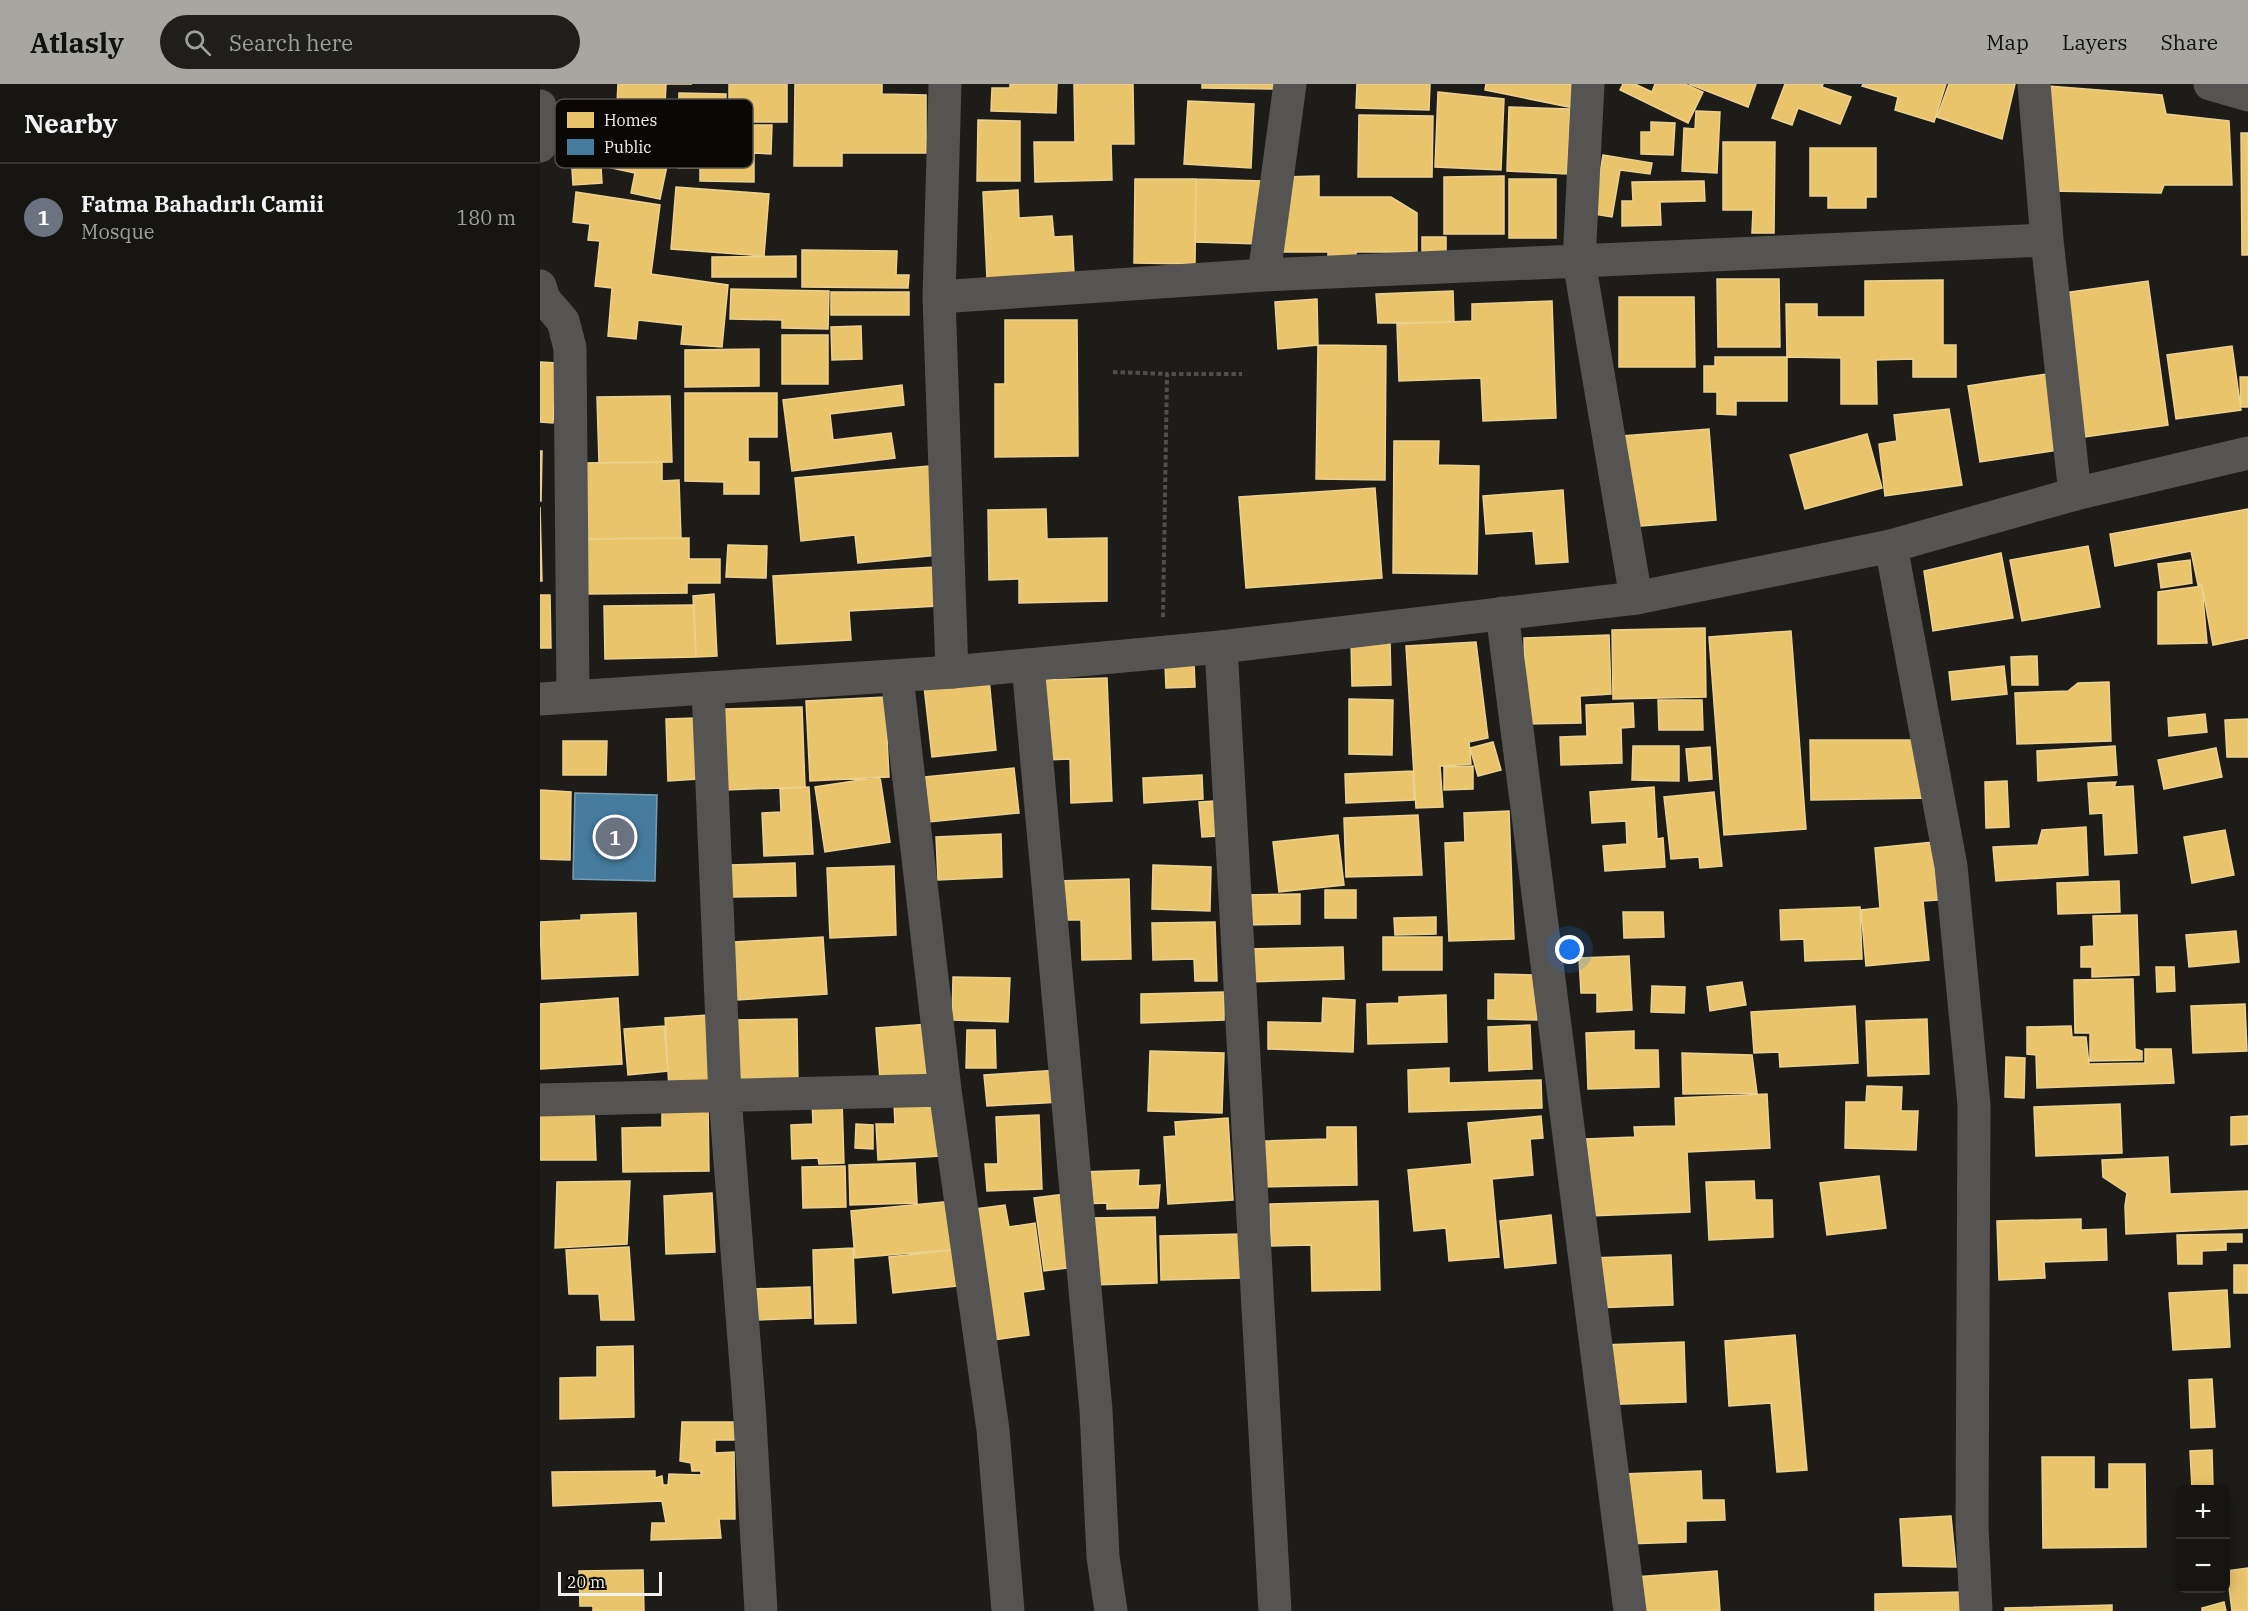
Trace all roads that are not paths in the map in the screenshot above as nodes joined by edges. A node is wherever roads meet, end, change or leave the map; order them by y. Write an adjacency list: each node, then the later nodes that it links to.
1 (945, 84): 13 (street)
2 (1290, 84): 11 (street)
3 (1588, 84): 10 (street)
4 (2034, 84): 9 (street)
5 (2210, 84): 6 (street)
6 (2248, 92)
7 (540, 106): 8 (street)
8 (540, 146)
9 (2047, 240): 10 (street); 15 (street)
10 (1579, 261): 11 (street); 17 (street)
11 (1264, 275): 13 (street)
12 (540, 286): 24 (street)
13 (939, 297): 21 (street)
14 (2248, 453): 15 (main road)
15 (2075, 494): 16 (main road)
16 (1891, 546): 17 (main road); 34 (street)
17 (1636, 598): 18 (main road)
18 (1503, 613): 19 (main road); 33 (street)
19 (1221, 647): 20 (main road); 32 (street)
20 (1028, 665): 21 (main road); 31 (street)
21 (952, 672): 22 (main road)
22 (897, 677): 23 (main road); 26 (street)
23 (708, 689): 24 (main road); 27 (street)
24 (573, 695): 25 (main road)
25 (540, 699)
26 (945, 1090): 27 (street); 30 (street)
27 (725, 1097): 28 (street); 29 (street)
28 (540, 1100)
29 (761, 1611)
30 (1008, 1611)
31 (1111, 1611)
32 (1275, 1611)
33 (1630, 1611)
34 (1976, 1611)

